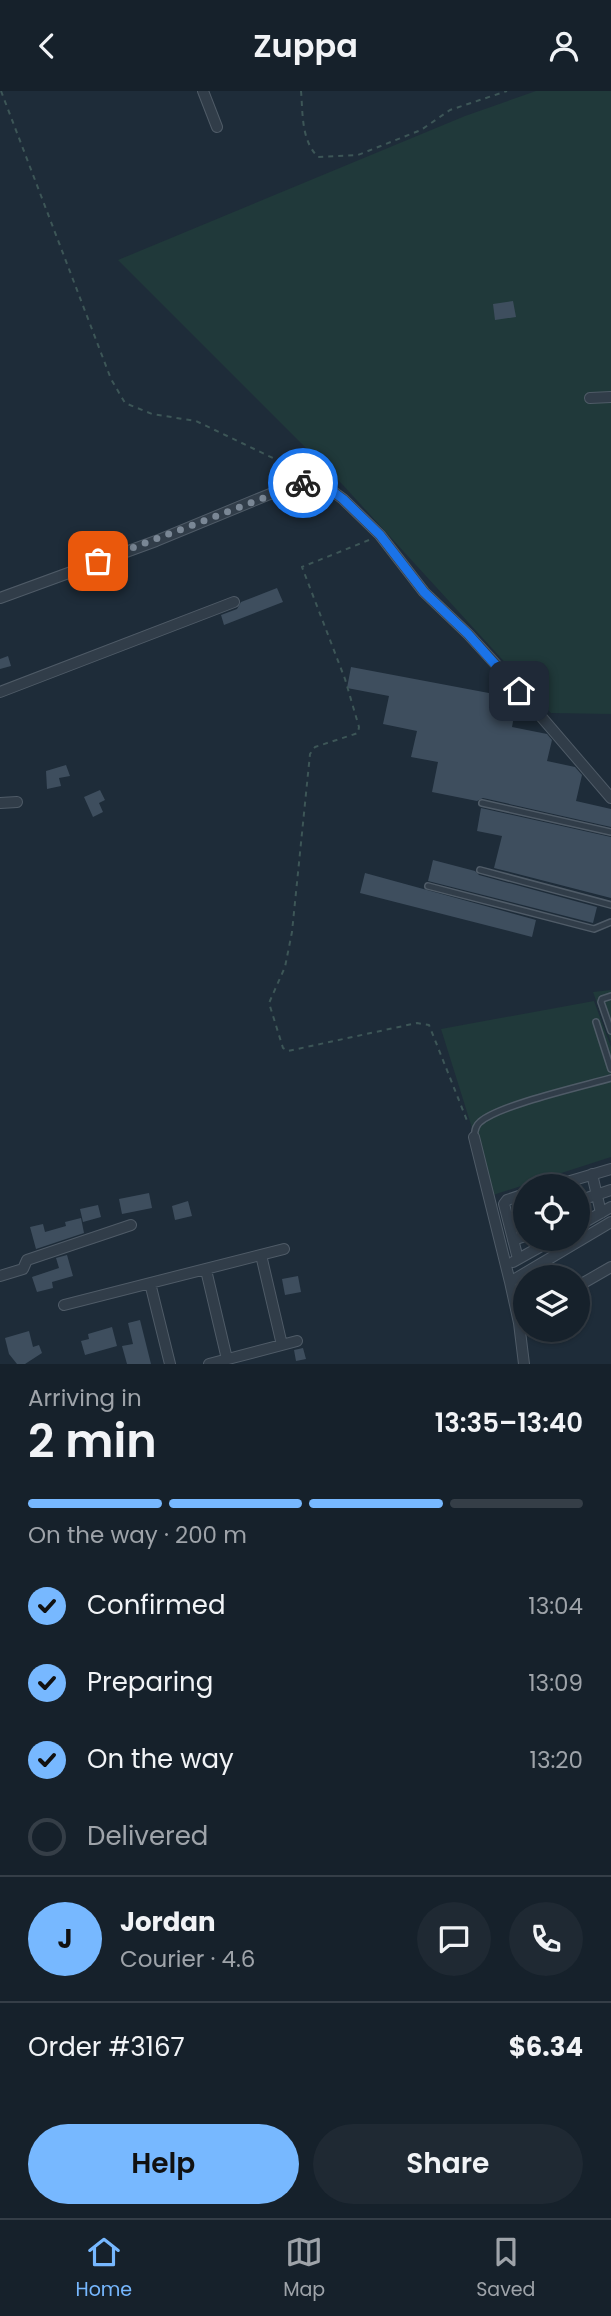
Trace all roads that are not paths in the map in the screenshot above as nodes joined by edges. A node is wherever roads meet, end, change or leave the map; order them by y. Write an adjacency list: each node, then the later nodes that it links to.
1 (203, 91): 2 (street)
2 (217, 127)
3 (611, 397): 4 (street)
4 (590, 398)
5 (0, 597): 8 (street)
6 (234, 602): 7 (street)
7 (0, 692)
8 (611, 798)
9 (18, 801): 10 (street)
10 (0, 803)
11 (482, 803): 12 (lane)
12 (611, 832)
13 (480, 870): 15 (lane)
14 (428, 886): 16 (lane)
15 (611, 905)
16 (611, 922)
17 (611, 996): 19 (lane)
18 (596, 1022): 20 (lane)
19 (611, 1031)
20 (611, 1069)
21 (611, 1078): 22 (lane)
22 (474, 1137): 46 (street)
23 (611, 1169): 24 (street)
24 (592, 1174): 26 (street)
25 (611, 1190): 26 (street)
26 (597, 1195): 27 (street); 30 (street)
27 (590, 1197)
28 (513, 1199): 33 (street)
29 (611, 1207): 30 (street)
30 (601, 1213): 31 (street)
31 (590, 1218)
32 (513, 1219): 33 (street)
33 (508, 1220): 38 (street)
34 (611, 1222): 37 (street)
35 (131, 1225): 49 (street)
36 (590, 1228): 37 (street)
37 (594, 1231): 45 (street)
38 (513, 1240)
39 (284, 1249): 43 (street)
40 (516, 1251): 44 (street)
41 (532, 1251): 44 (street)
42 (541, 1251): 45 (street)
43 (261, 1255): 48 (street); 57 (street)
44 (518, 1259): 46 (street)
45 (546, 1260): 51 (street)
46 (507, 1266): 51 (street)
47 (611, 1267): 50 (street)
48 (206, 1270): 52 (street); 58 (street)
49 (0, 1276)
50 (590, 1279)
51 (510, 1282): 53 (street)
52 (150, 1283): 54 (street); 59 (street)
53 (513, 1292)
54 (64, 1305)
55 (297, 1341): 57 (street)
56 (523, 1342): 61 (street)
57 (282, 1345): 58 (street)
58 (228, 1359): 60 (street)
59 (170, 1364)
60 (209, 1364)
61 (524, 1364)

